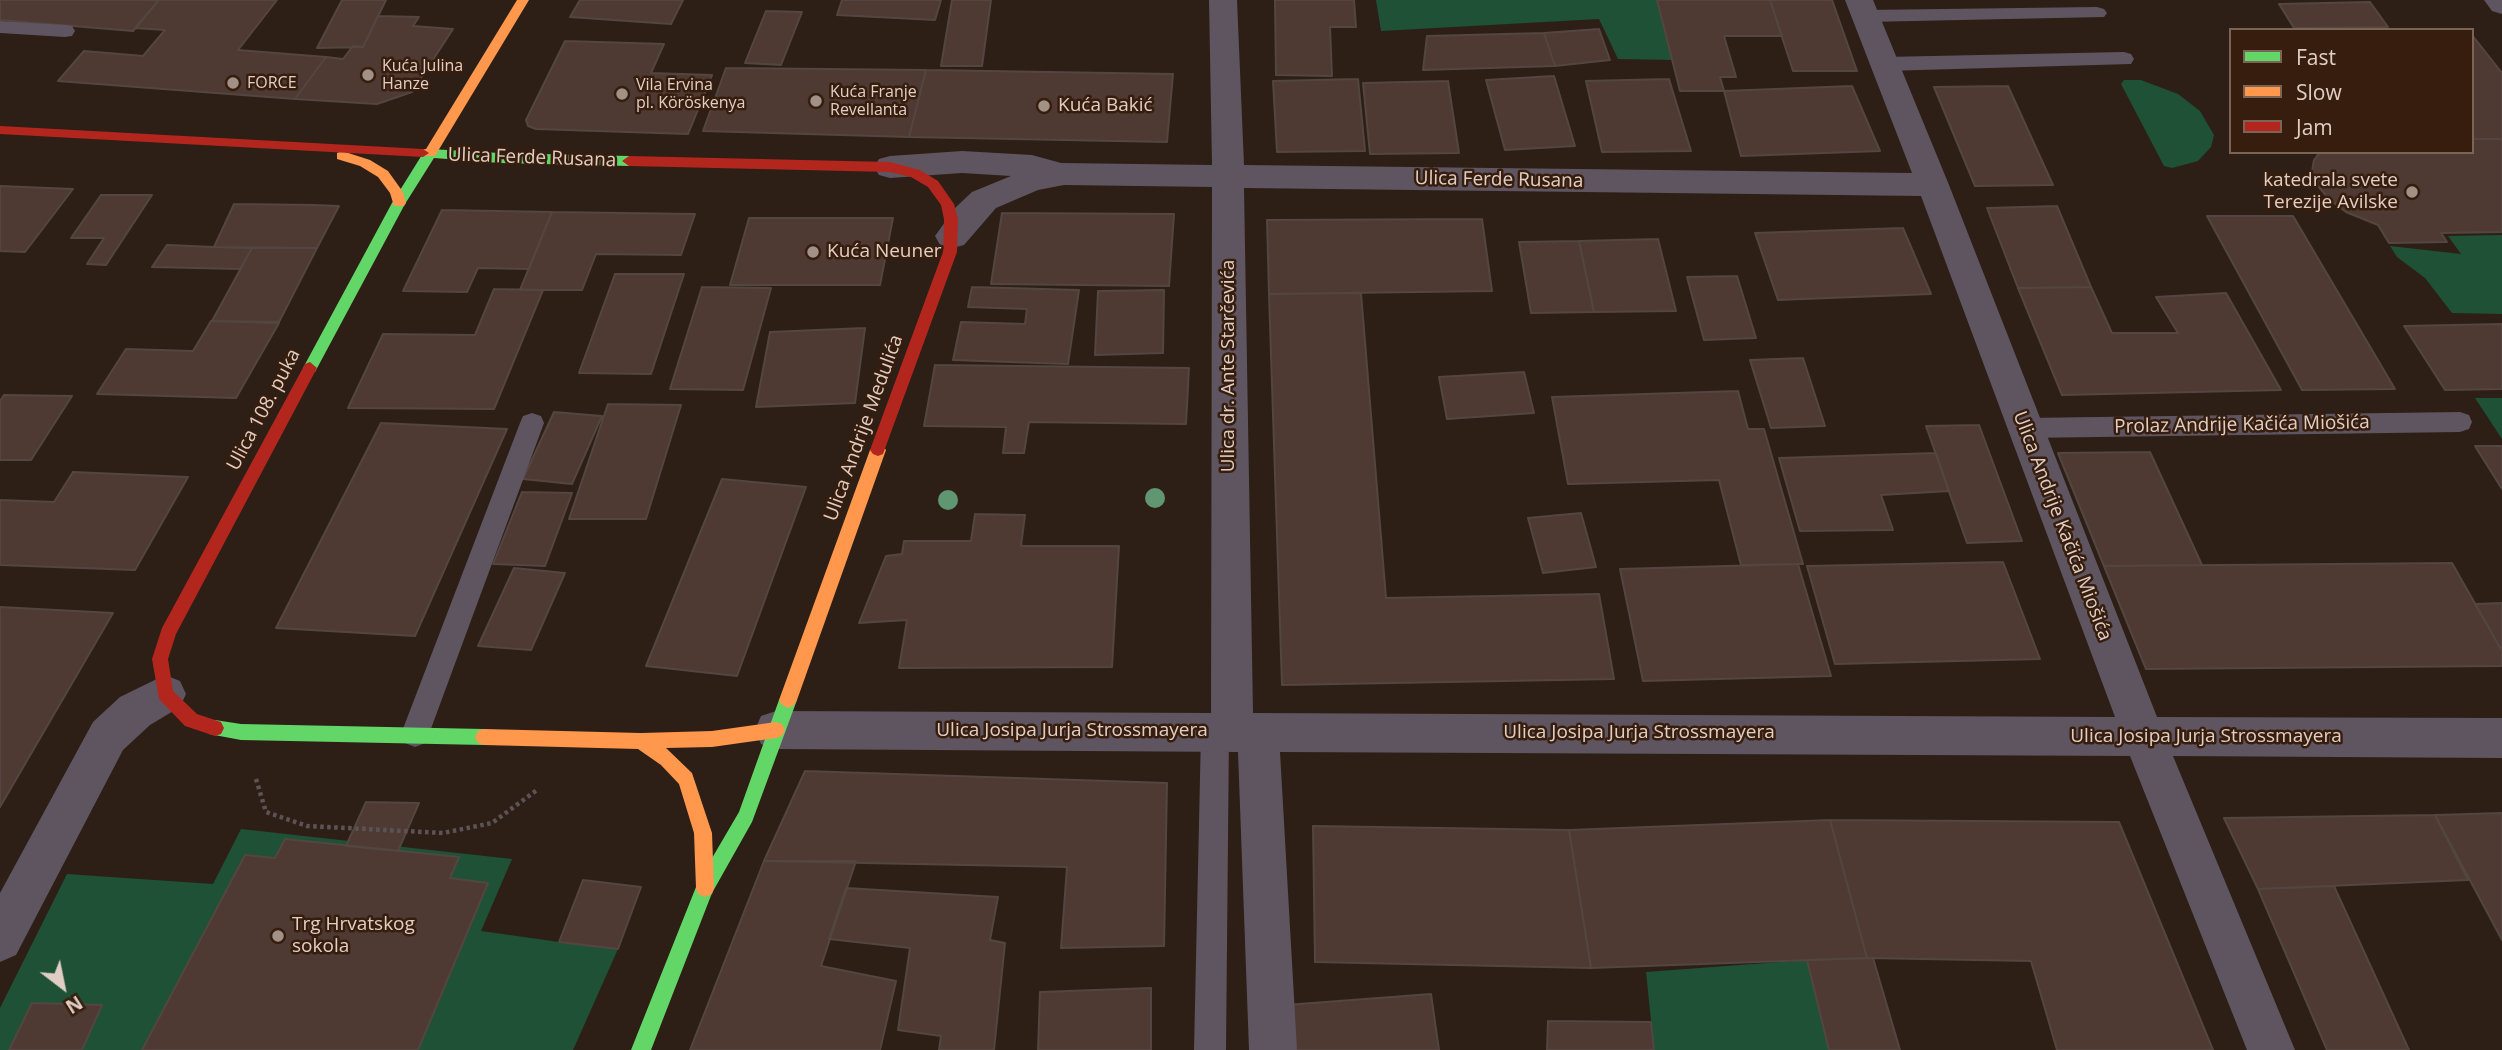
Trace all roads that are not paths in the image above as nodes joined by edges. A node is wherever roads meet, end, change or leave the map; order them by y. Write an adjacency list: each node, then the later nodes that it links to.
1 (523, 0): 13 (main road, Ulica 108. puka)
2 (1223, 0): 16 (street, Ulica dr. Ante Starčevića)
3 (2498, 0): 4 (street)
4 (2502, 5)
5 (1862, 8): 6 (lane); 10 (street, Ulica Andrije Kačića Miošića)
6 (2097, 13)
7 (0, 27): 8 (lane)
8 (65, 31)
9 (2124, 59): 10 (lane)
10 (1884, 64): 17 (street, Ulica Andrije Kačića Miošića)
11 (0, 130): 12 (main road, Ulica Ferde Rusana)
12 (316, 148): 13 (main road, Ulica Ferde Rusana); 18 (main road)
13 (430, 153): 14 (main road, Ulica Ferde Rusana); 18 (main road, Ulica 108. puka)
14 (891, 167): 15 (street, Ulica Ferde Rusana); 19 (main road, Ulica Andrije Medulića)
15 (1064, 173): 16 (street, Ulica Ferde Rusana); 19 (street, Ulica Ferde Rusana)
16 (1228, 177): 17 (street, Ulica Ferde Rusana); 25 (street, Ulica dr. Ante Starčevića)
17 (1933, 185): 22 (street, Ulica Andrije Kačića Miošića)
18 (399, 203): 23 (main road, Ulica 108. puka)
19 (952, 236): 24 (main road, Ulica Andrije Medulića)
20 (532, 422): 26 (lane)
21 (2460, 422): 22 (lane, Prolaz Andrije Kačića Miošića)
22 (2025, 428): 27 (street, Ulica Andrije Kačića Miošića)
23 (165, 694): 26 (main road); 31 (street)
24 (776, 730): 25 (street, Ulica Josipa Jurja Strossmayera); 29 (main road); 30 (main road)
25 (1235, 731): 27 (street, Ulica Josipa Jurja Strossmayera); 33 (lane); 34 (street, Ulica dr. Ante Starčevića)
26 (415, 734): 29 (main road)
27 (2143, 736): 28 (street, Ulica Josipa Jurja Strossmayera); 35 (street, Ulica Andrije Kačića Miošića)
28 (2502, 738)
29 (641, 741): 30 (main road)
30 (705, 888): 32 (main road)
31 (0, 939)
32 (640, 1050)
33 (1210, 1050)
34 (1273, 1050)
35 (2271, 1050)

